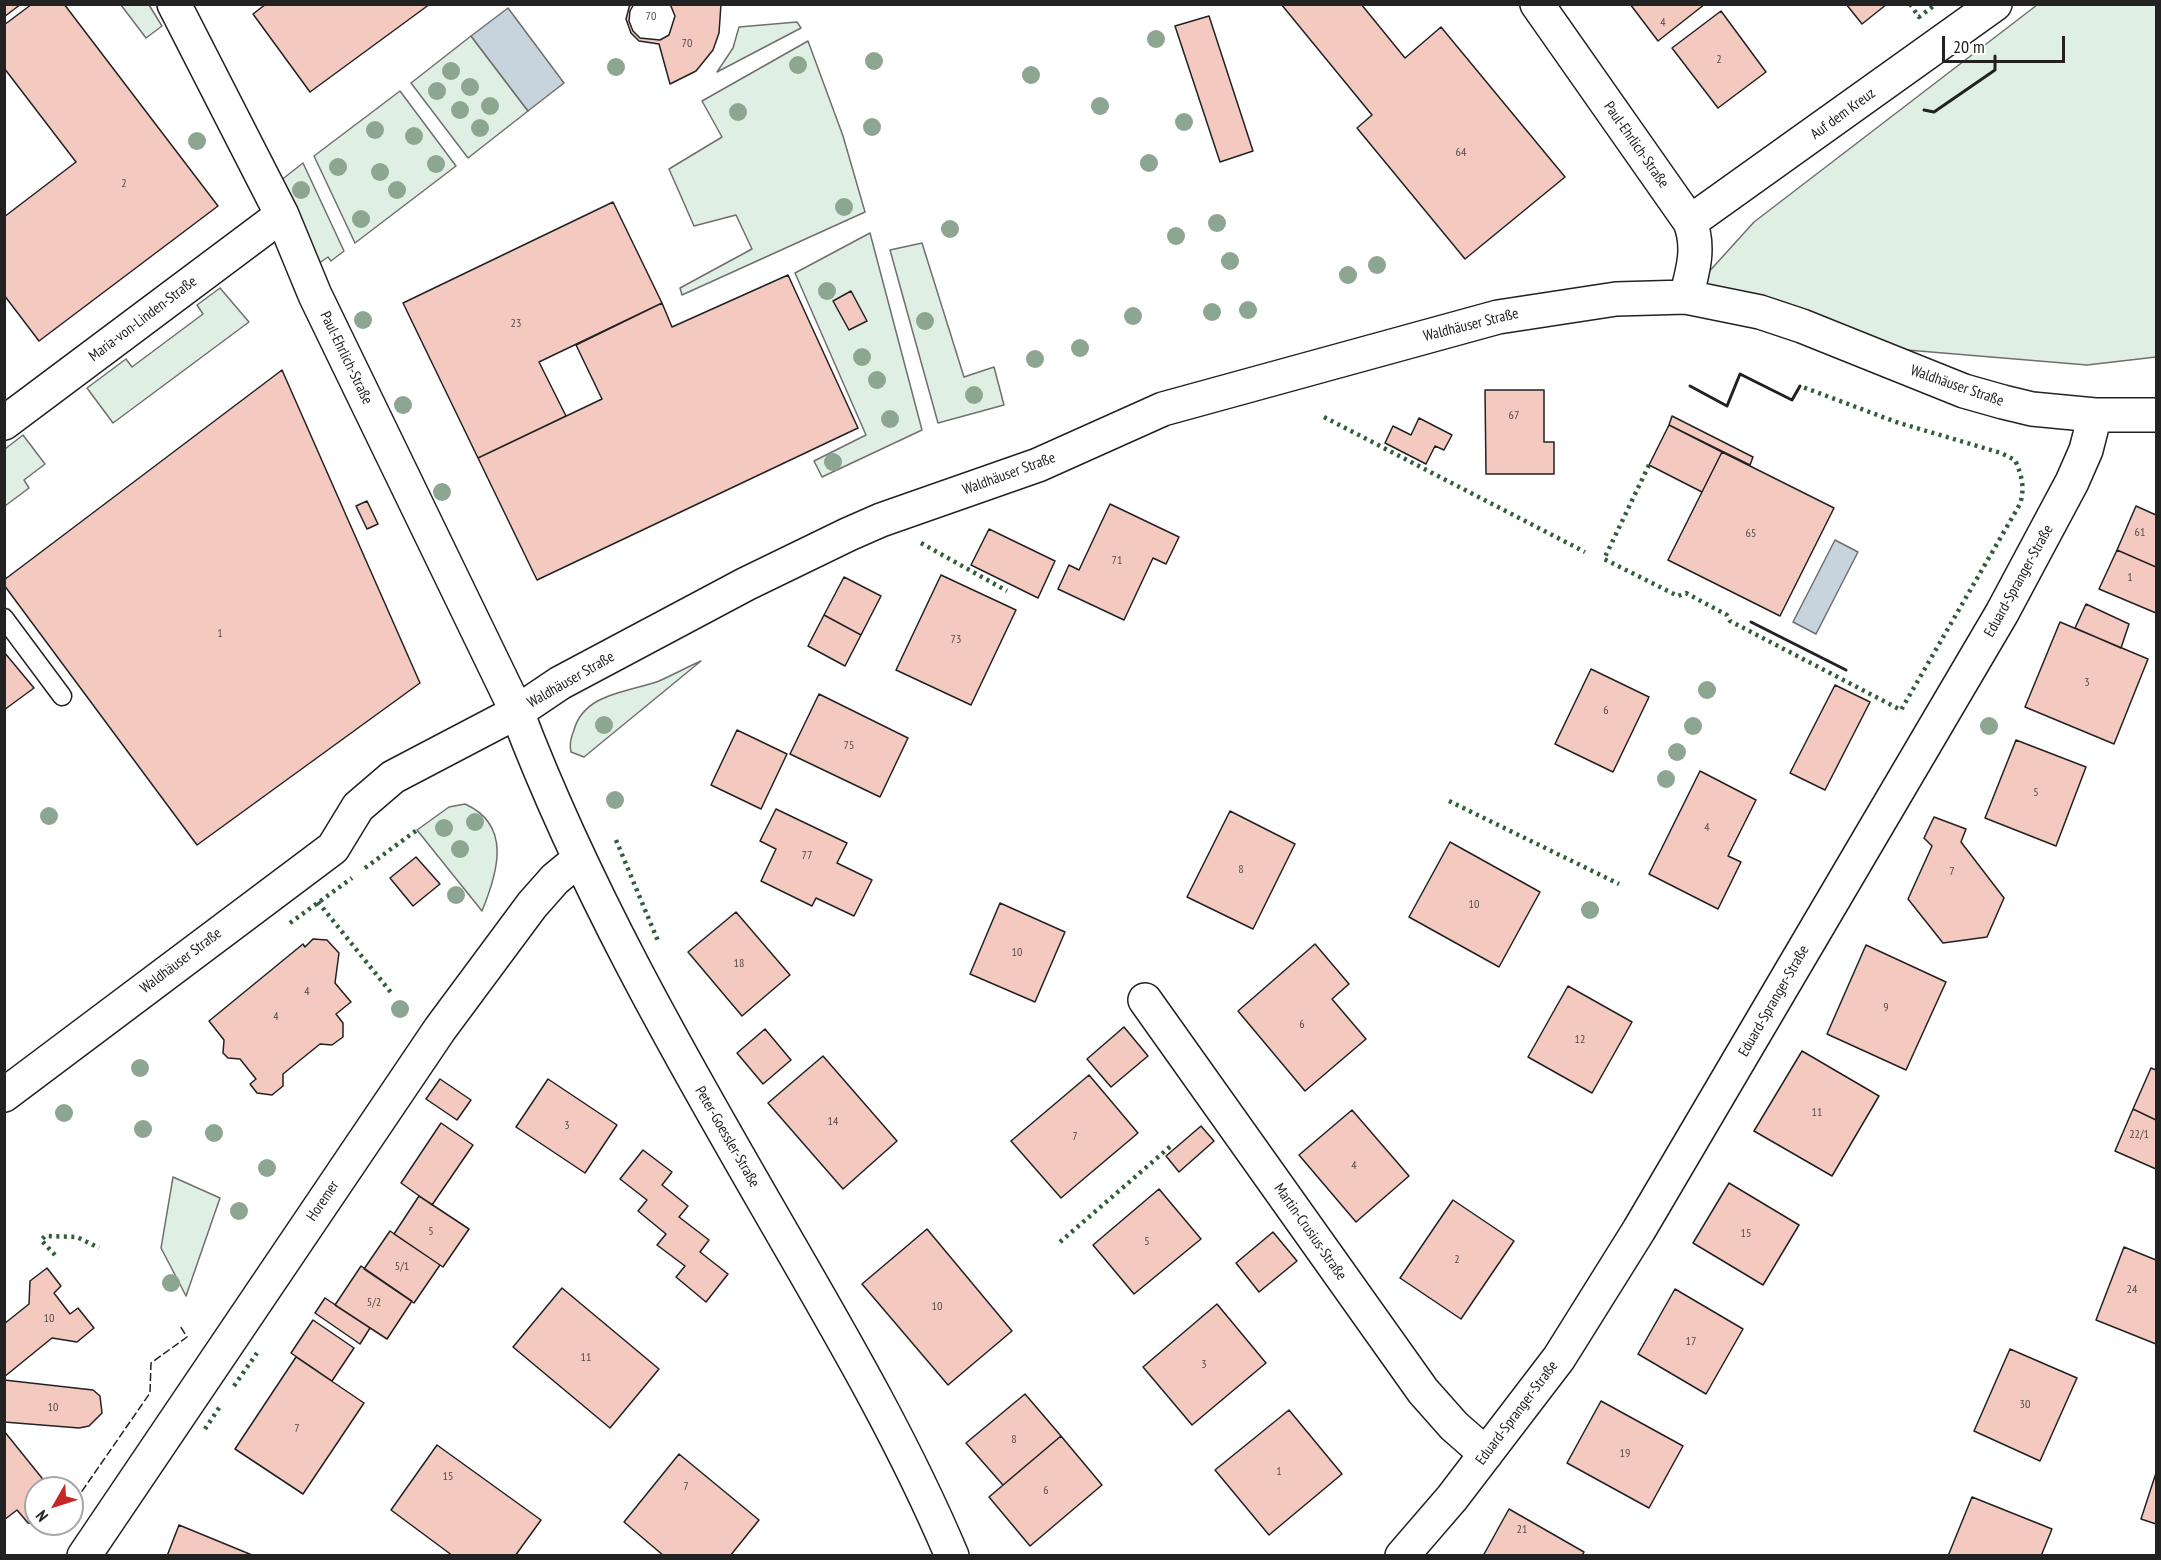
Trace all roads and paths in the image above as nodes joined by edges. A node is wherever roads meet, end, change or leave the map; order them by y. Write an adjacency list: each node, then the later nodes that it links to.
1 (174, 4): 4 (street, Paul-Ehrlich-Straße)
2 (1537, 4): 5 (street, Paul-Ehrlich-Straße)
3 (1995, 4): 5 (street, Auf dem Kreuz)
4 (282, 215): 9 (street, Maria-von-Linden-Straße); 12 (street, Paul-Ehrlich-Straße)
5 (1690, 222): 6 (street, Paul-Ehrlich-Straße)
6 (1686, 297): 8 (street, Waldhäuser Straße); 12 (street, Waldhäuser Straße)
7 (2157, 415): 8 (street, Waldhäuser Straße)
8 (2096, 416): 16 (street, Eduard-Spranger-Straße)
9 (4, 423)
10 (4, 618): 11 (lane)
11 (62, 696)
12 (516, 712): 13 (street, Peter-Goessler-Straße); 15 (street, Waldhäuser Straße)
13 (578, 860): 17 (street, Horemer); 18 (street, Peter-Goessler-Straße)
14 (1144, 1000): 16 (street, Martin-Crusius-Straße)
15 (4, 1095)
16 (1486, 1454): 19 (street, Eduard-Spranger-Straße)
17 (84, 1556)
18 (952, 1556)
19 (1402, 1556)

